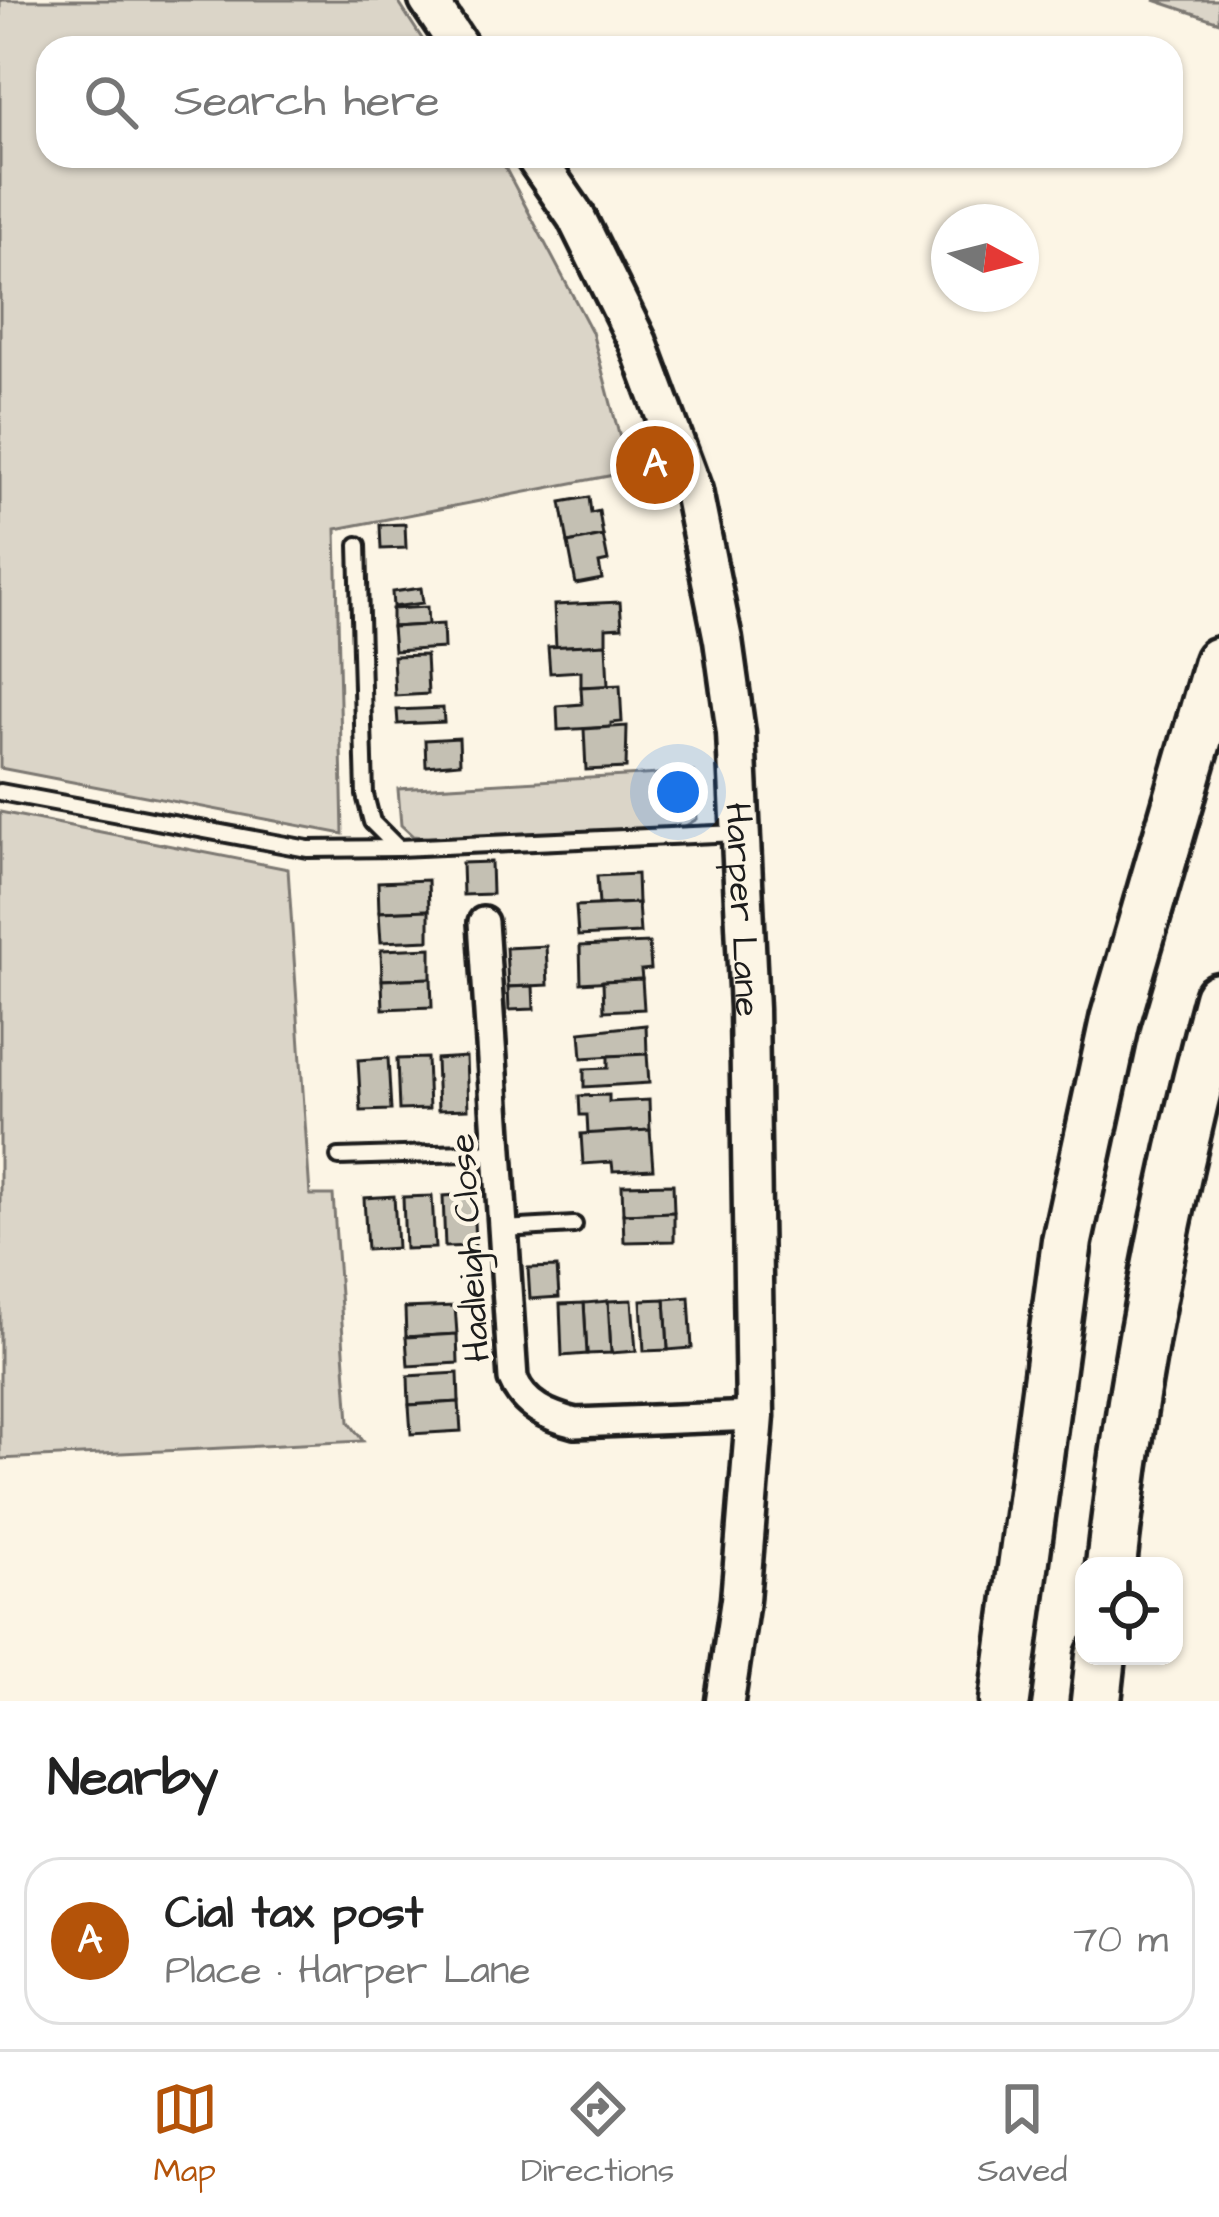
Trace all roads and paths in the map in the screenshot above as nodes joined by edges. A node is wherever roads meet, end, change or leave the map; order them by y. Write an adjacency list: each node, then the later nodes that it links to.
1 (428, 0): 2 (main road)
2 (452, 36)
3 (542, 168): 7 (main road, Harper Lane)
4 (358, 545): 8 (lane)
5 (1219, 662): 19 (highway)
6 (0, 792): 8 (lane)
7 (743, 833): 8 (lane); 15 (main road, Harper Lane)
8 (398, 848)
9 (483, 922): 11 (street, Hadleigh Close)
10 (1219, 998): 16 (highway)
11 (498, 1152): 12 (lane); 14 (street, Hadleigh Close)
12 (339, 1157)
13 (574, 1226): 14 (lane)
14 (503, 1229): 15 (street, Hadleigh Close)
15 (755, 1416): 18 (main road, Harper Lane)
16 (1112, 1557)
17 (1100, 1665): 20 (highway)
18 (725, 1701)
19 (1005, 1701)
20 (1096, 1701)

